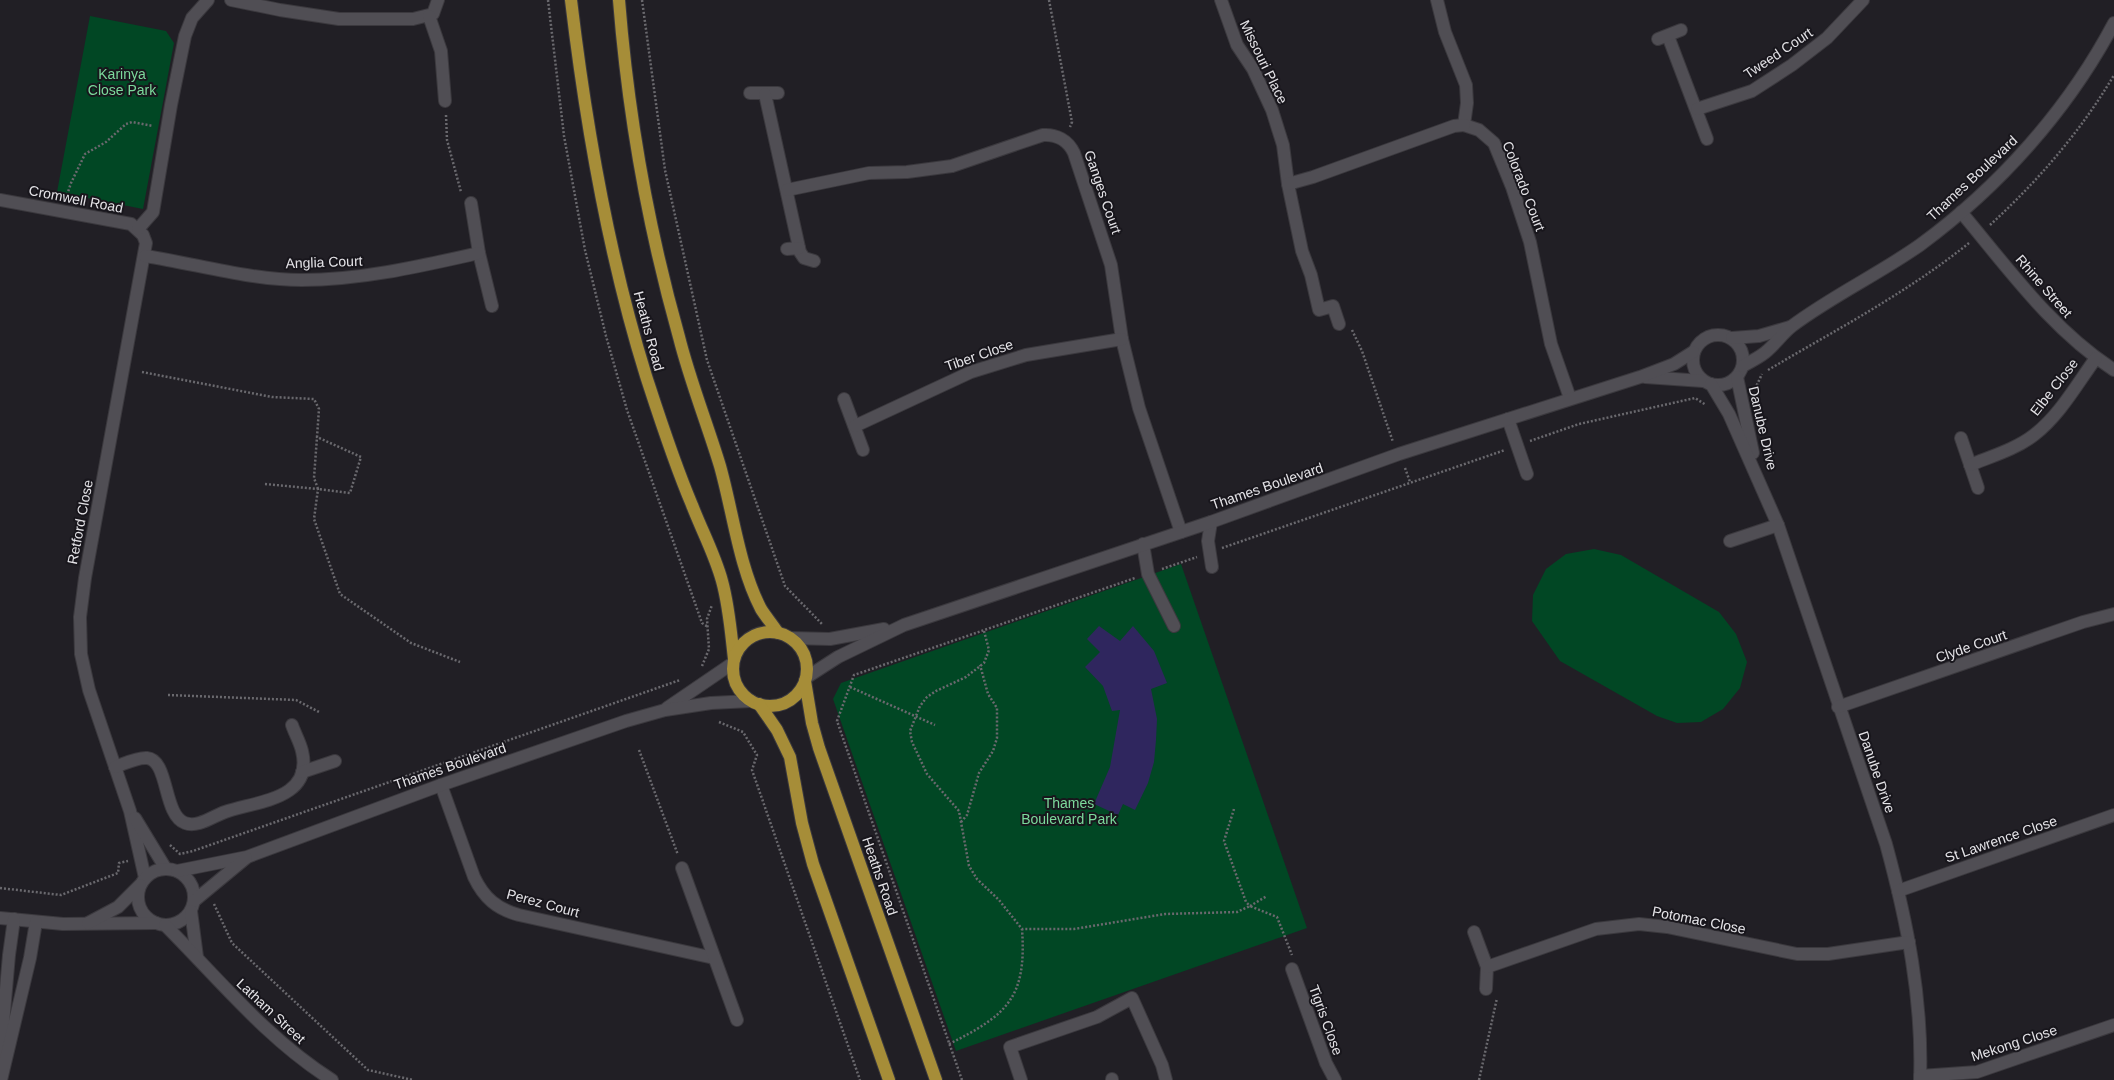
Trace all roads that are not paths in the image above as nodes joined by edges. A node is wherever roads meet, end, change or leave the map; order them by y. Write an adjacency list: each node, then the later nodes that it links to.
1 (208, 0): 24 (street)
2 (231, 0): 9 (street)
3 (438, 0): 9 (street)
4 (571, 0): 63 (main road, Heaths Road)
5 (619, 0): 61 (main road, Heaths Road)
6 (1221, 0): 19 (street, Missouri Place)
7 (1437, 0): 17 (street)
8 (1863, 0): 16 (street, Tweed Court)
9 (429, 16): 15 (street)
10 (2114, 23): 23 (street, Thames Boulevard)
11 (1681, 30): 16 (street)
12 (750, 93): 14 (street)
13 (778, 93): 14 (street)
14 (765, 94): 20 (street)
15 (445, 101)
16 (1697, 109): 18 (street)
17 (1464, 125): 19 (street); 42 (street, Colorado Court)
18 (1707, 139)
19 (1288, 184): 31 (street, Missouri Place)
20 (787, 190): 25 (street); 34 (street, Ganges Court)
21 (0, 200): 24 (street, Cromwell Road)
22 (471, 203): 27 (street)
23 (1961, 212): 32 (street, Thames Boulevard); 36 (street, Rhine Street)
24 (141, 232): 28 (street, Retford Close)
25 (799, 248): 26 (street); 29 (street)
26 (787, 249)
27 (479, 253): 28 (street, Anglia Court); 30 (street)
28 (146, 256): 70 (street, Retford Close)
29 (814, 261)
30 (492, 306)
31 (1339, 324)
32 (1791, 327): 33 (street, Thames Boulevard); 37 (street, Thames Boulevard)
33 (1732, 338): 35 (street); 37 (street)
34 (1122, 339): 45 (street, Tiber Close); 54 (street, Ganges Court)
35 (1693, 352): 39 (street, Thames Boulevard); 41 (street)
36 (2096, 358): 38 (street, Rhine Street); 48 (street, Elbe Close)
37 (1743, 366): 40 (street)
38 (2114, 370)
39 (1640, 377): 41 (street, Thames Boulevard); 42 (street, Thames Boulevard)
40 (1737, 377): 41 (street); 50 (street, Danube Drive)
41 (1707, 383): 50 (street, Danube Drive)
42 (1570, 398): 44 (street, Thames Boulevard)
43 (844, 399): 45 (street)
44 (1508, 419): 49 (street); 52 (street, Thames Boulevard)
45 (855, 426): 47 (street)
46 (1961, 438): 48 (street)
47 (864, 450)
48 (1970, 465): 51 (street)
49 (1527, 474)
50 (1761, 485): 53 (street, Danube Drive)
51 (1978, 488)
52 (1211, 522): 54 (street, Thames Boulevard); 57 (street)
53 (1778, 525): 55 (street); 66 (street, Danube Drive)
54 (1181, 532): 56 (street, Thames Boulevard)
55 (1730, 541)
56 (1143, 544): 59 (street, Thames Boulevard); 60 (street)
57 (1212, 567)
58 (2114, 614): 66 (street, Clyde Court)
59 (904, 625): 62 (street, Thames Boulevard); 64 (street, Thames Boulevard)
60 (1174, 626)
61 (778, 633): 62 (main road); 63 (main road)
62 (790, 638): 64 (main road)
63 (734, 661): 65 (main road); 67 (street, Thames Boulevard)
64 (806, 679): 65 (main road); 100 (main road, Heaths Road)
65 (755, 703): 67 (street, Thames Boulevard); 99 (main road)
66 (1838, 707): 79 (street, Danube Drive)
67 (665, 710): 72 (street, Thames Boulevard)
68 (292, 725): 71 (street)
69 (334, 761): 71 (street)
70 (115, 767): 71 (street); 73 (street, Retford Close)
71 (302, 772)
72 (441, 785): 75 (street, Thames Boulevard); 89 (street, Perez Court)
73 (130, 810): 77 (street, Retford Close); 78 (street, Retford Close)
74 (2114, 815): 79 (street, St Lawrence Close)
75 (247, 857): 77 (street, Thames Boulevard); 80 (street, Thames Boulevard)
76 (682, 868): 89 (street)
77 (172, 870): 78 (street); 80 (street)
78 (142, 882): 84 (street); 85 (street)
79 (1898, 891): 87 (street, Danube Drive)
80 (192, 906): 85 (street); 88 (street)
81 (0, 918): 82 (street)
82 (14, 919): 83 (street); 95 (street)
83 (36, 922): 84 (street); 97 (street)
84 (87, 923): 85 (street)
85 (160, 924): 88 (street, Latham Street)
86 (1474, 932): 90 (street)
87 (1910, 942): 90 (street, Potomac Close); 96 (street, Danube Drive)
88 (197, 957): 98 (street, Latham Street)
89 (714, 958): 93 (street)
90 (1488, 967): 92 (street)
91 (1292, 969): 103 (street, Tigris Close)
92 (1486, 989)
93 (737, 1020)
94 (2114, 1025): 96 (street, Mekong Close)
95 (0, 1063)
96 (1920, 1078)
97 (1, 1080)
98 (332, 1080)
99 (889, 1080)
100 (936, 1080)
101 (1021, 1080): 102 (street)
102 (1166, 1080)
103 (1335, 1080)

